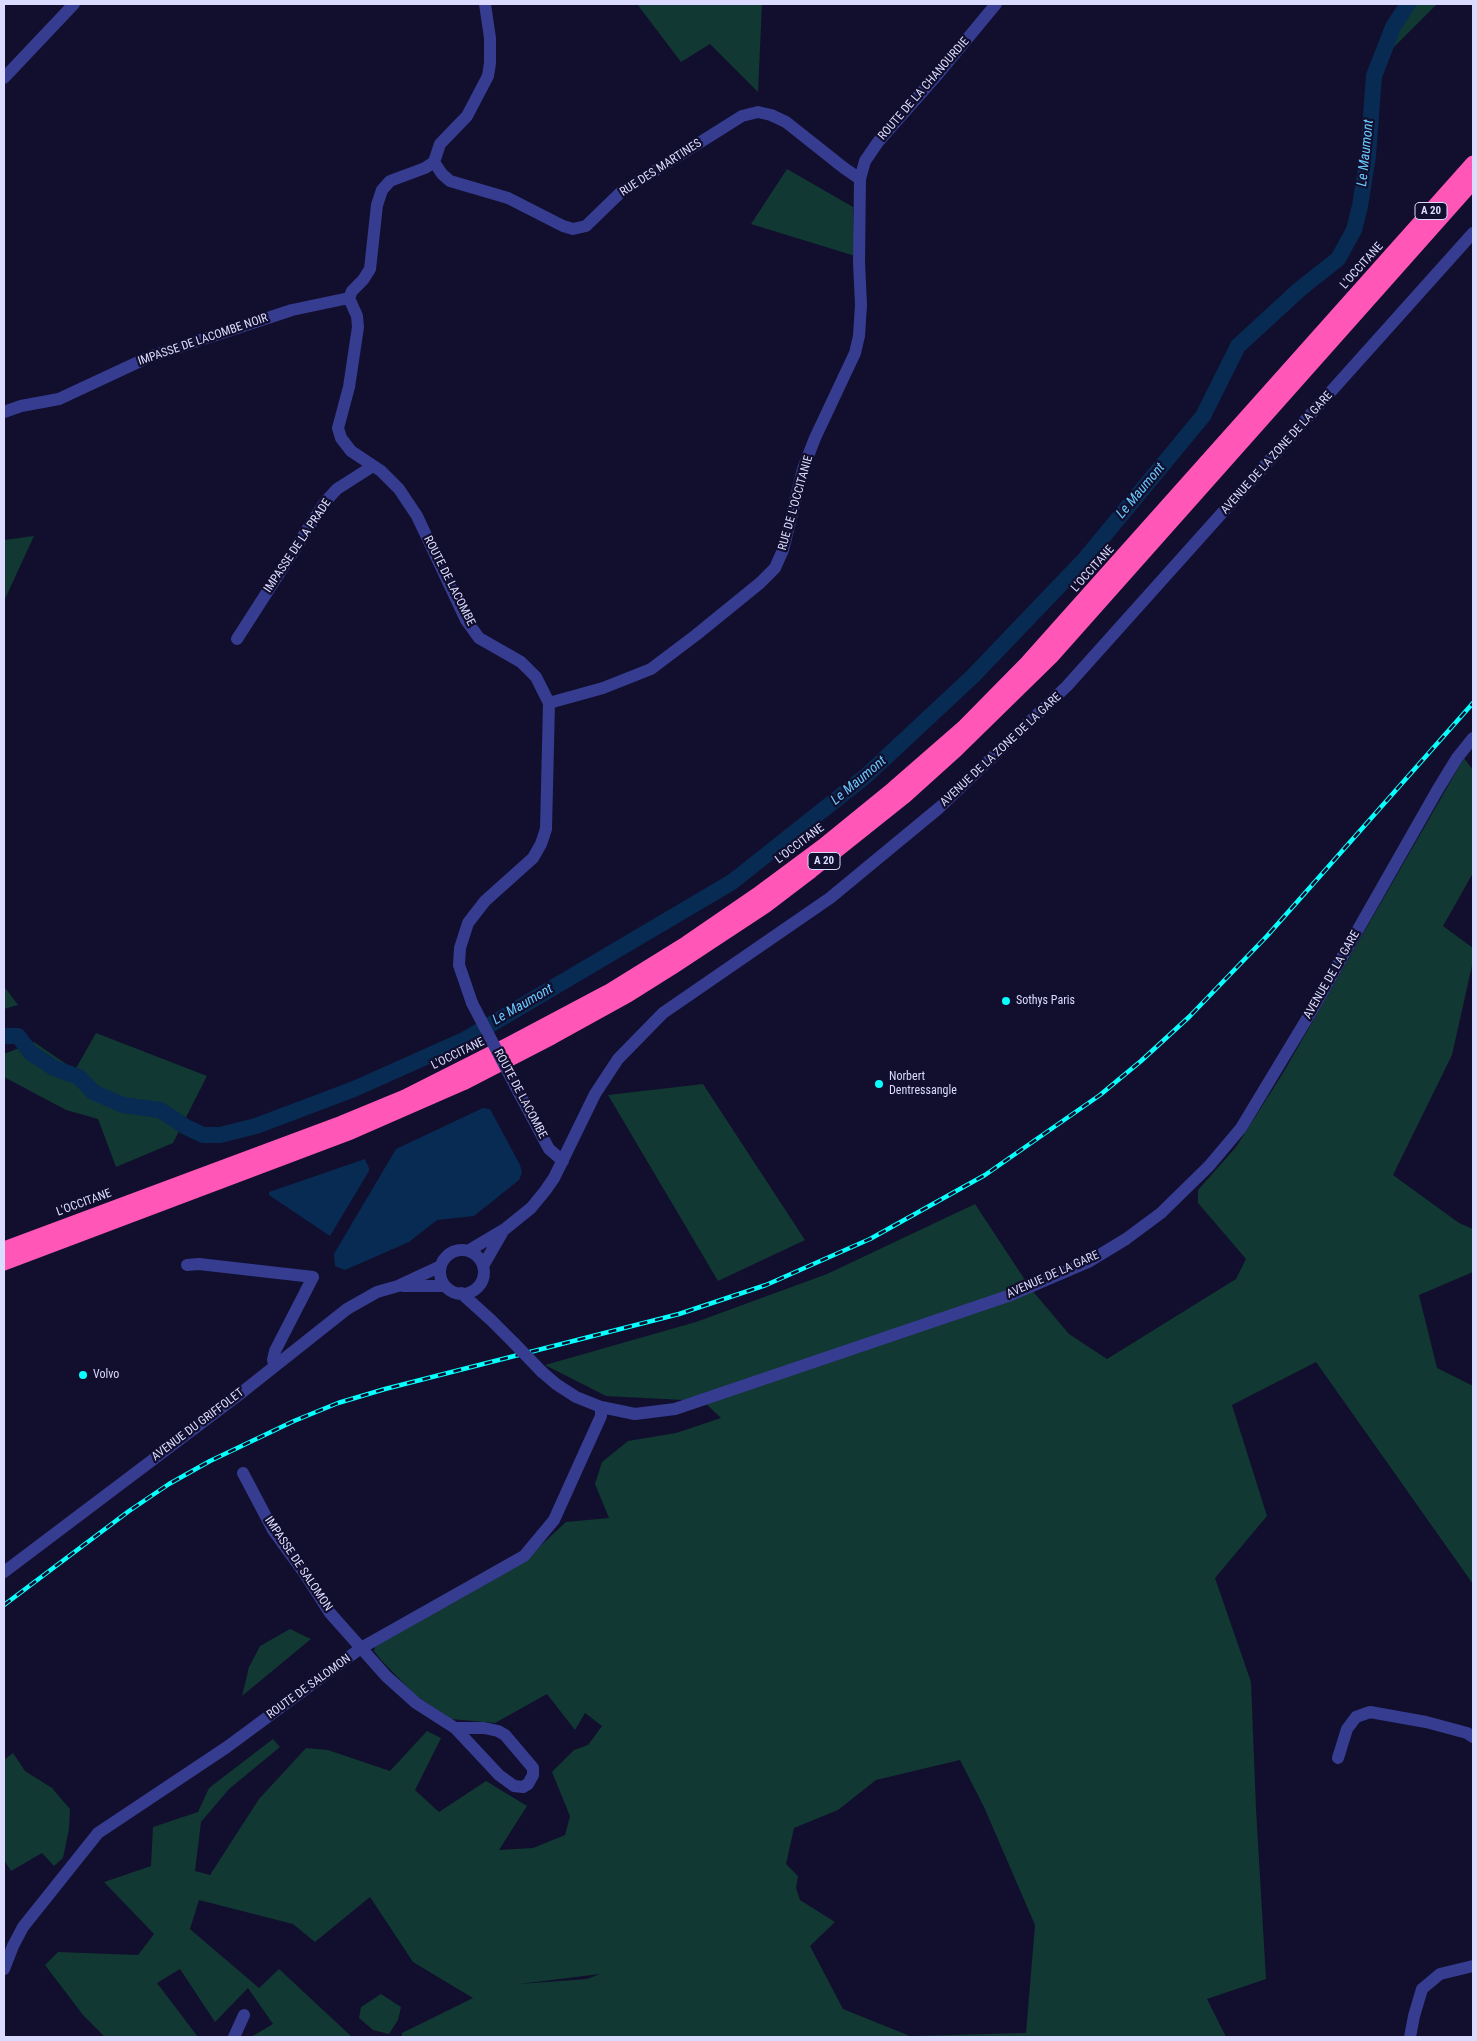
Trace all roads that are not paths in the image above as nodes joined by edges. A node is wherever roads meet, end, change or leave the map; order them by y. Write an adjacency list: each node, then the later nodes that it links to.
1 (74, 4): 4 (street)
2 (485, 4): 5 (street)
3 (996, 4): 7 (street, ROUTE DE LA CHANOURDIE)
4 (4, 78)
5 (434, 162): 7 (street, RUE DES MARTINES); 10 (street)
6 (1473, 163): 18 (highway, L'OCCITANE / A 20)
7 (860, 179): 14 (street, RUE DE L'OCCITANIE)
8 (1473, 182): 20 (highway, A 20)
9 (1473, 233): 16 (street, AVENUE DE LA ZONE DE LA GARE)
10 (349, 298): 11 (street, IMPASSE DE LACOMBE NOIR); 12 (street, ROUTE DE LACOMBE)
11 (4, 412)
12 (373, 466): 13 (street, IMPASSE DE LA PRADE); 14 (street, ROUTE DE LACOMBE)
13 (237, 639)
14 (549, 703): 16 (street, ROUTE DE LACOMBE, bridge)
15 (1473, 738): 30 (street, AVENUE DE LA GARE)
16 (563, 1161): 17 (street, AVENUE DE LA ZONE DE LA GARE)
17 (505, 1229): 19 (street, AVENUE DE LA ZONE DE LA GARE); 23 (street, AVENUE DE LA ZONE DE LA GARE)
18 (4, 1249)
19 (468, 1250): 22 (street); 23 (street)
20 (4, 1263)
21 (187, 1265): 29 (street)
22 (441, 1266): 24 (street); 25 (street)
23 (483, 1266): 26 (street)
24 (398, 1286): 25 (street); 29 (street, AVENUE DU GRIFFOLET)
25 (446, 1286): 27 (street)
26 (479, 1286): 27 (street); 28 (street)
27 (461, 1294): 28 (street, AVENUE DE LA GARE)
28 (491, 1320): 30 (street, AVENUE DE LA GARE, bridge)
29 (275, 1365): 32 (street, AVENUE DU GRIFFOLET)
30 (602, 1407): 33 (street, ROUTE DE SALOMON)
31 (243, 1473): 33 (street, IMPASSE DE SALOMON)
32 (4, 1572)
33 (361, 1648): 34 (street, IMPASSE DE SALOMON); 38 (street, ROUTE DE SALOMON)
34 (455, 1728): 34 (street, IMPASSE DE SALOMON)
35 (1473, 1737): 36 (street)
36 (1338, 1758)
37 (1473, 1966): 41 (street)
38 (4, 1969)
39 (244, 2015): 40 (street)
40 (234, 2037)
41 (1410, 2037)

